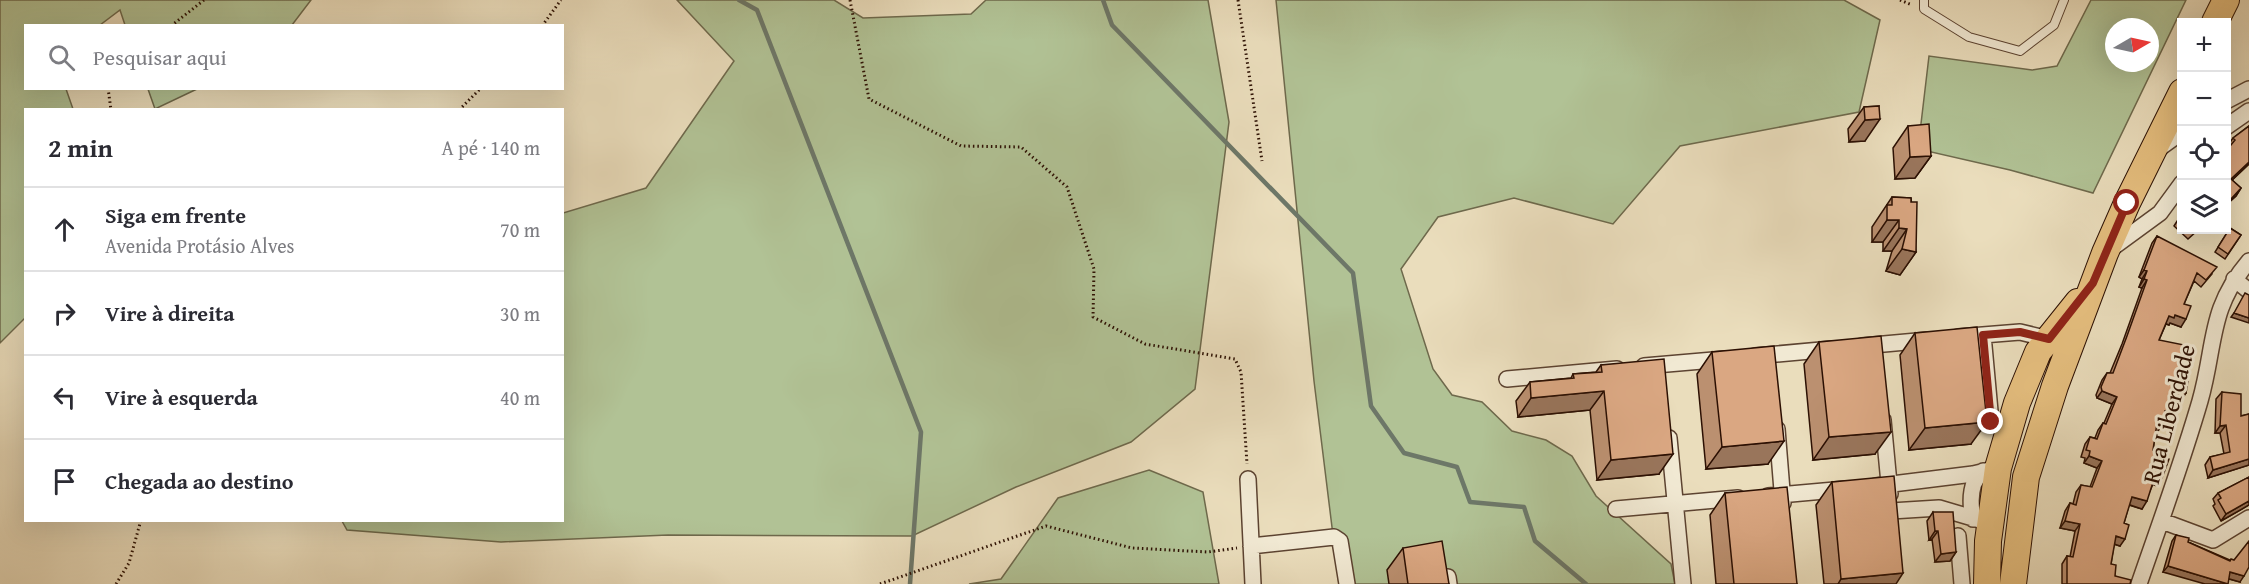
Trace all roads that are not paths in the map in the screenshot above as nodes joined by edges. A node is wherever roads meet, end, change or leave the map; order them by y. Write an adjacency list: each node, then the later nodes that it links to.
1 (1924, 0): 2 (lane)
2 (2064, 0)
3 (2226, 0): 4 (main road)
4 (2217, 18)
5 (2249, 89): 6 (street)
6 (2231, 98)
7 (2177, 101): 11 (main road)
8 (2249, 111): 9 (street)
9 (2227, 126)
10 (2177, 135): 11 (street)
11 (2152, 153): 13 (main road)
12 (2177, 189): 13 (street)
13 (2105, 253): 16 (main road)
14 (2249, 261): 15 (street, Rua Liberdade)
15 (2234, 279): 17 (street); 35 (street, Rua Liberdade)
16 (2093, 283): 19 (main road); 23 (main road)
17 (2249, 291)
18 (1983, 335): 19 (street); 20 (street); 25 (street)
19 (2049, 339): 22 (main road)
20 (1507, 379)
21 (1882, 403): 29 (street)
22 (2017, 403): 23 (main road); 27 (main road)
23 (2046, 412): 39 (main road)
24 (1775, 413): 30 (street)
25 (1991, 422)
26 (1668, 423): 31 (street)
27 (1991, 470): 29 (street); 36 (main road)
28 (1248, 479): 38 (street)
29 (1889, 485): 30 (street); 36 (street)
30 (1782, 494): 31 (street); 33 (street)
31 (1675, 504): 32 (street); 42 (street)
32 (1616, 509)
33 (1784, 517)
34 (2249, 518): 35 (street)
35 (2162, 521): 46 (street, Rua Liberdade)
36 (1984, 528): 39 (main road); 44 (main road)
37 (1958, 536): 43 (street)
38 (1251, 546): 40 (street); 41 (street)
39 (2017, 548): 45 (main road)
40 (1252, 584)
41 (1347, 584)
42 (1683, 584)
43 (1962, 584)
44 (1987, 584)
45 (2013, 584)
46 (2139, 584)

